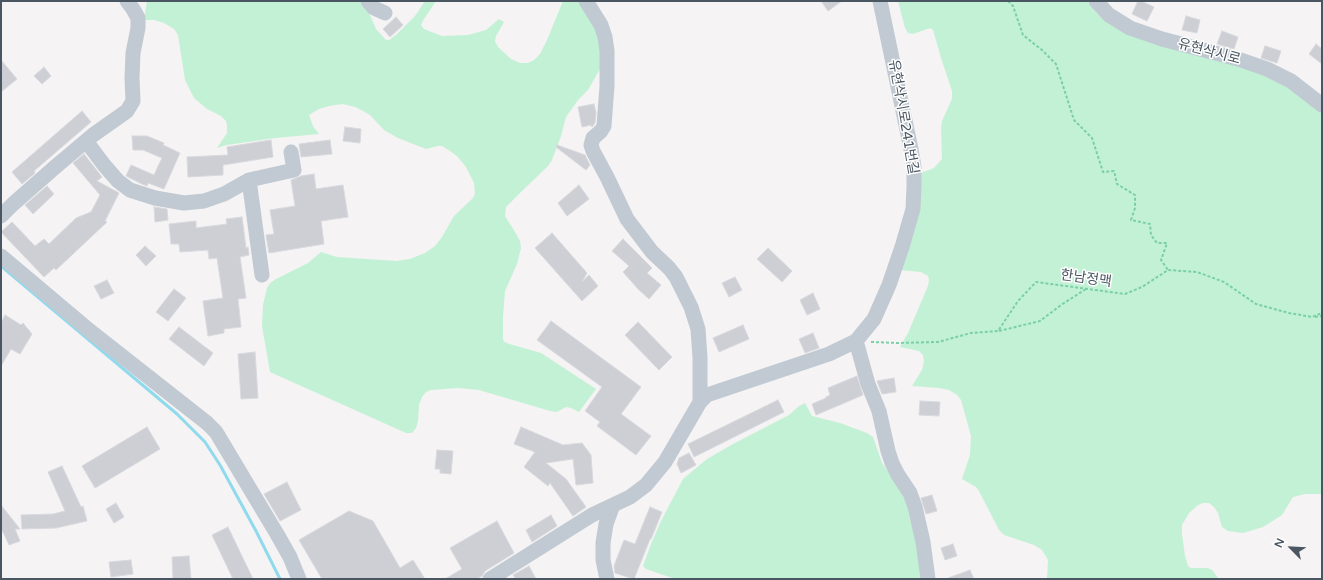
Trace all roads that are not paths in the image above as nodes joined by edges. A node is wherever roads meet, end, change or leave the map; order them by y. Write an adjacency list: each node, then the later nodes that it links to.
1 (126, 1): 8 (street)
2 (368, 1): 6 (street)
3 (586, 1): 15 (street)
4 (880, 1): 14 (street, 유현삭시로241번길)
5 (1096, 1): 7 (street, 유현삭시로)
6 (385, 13)
7 (1322, 105)
8 (86, 141): 10 (street); 11 (street)
9 (291, 152): 10 (street)
10 (249, 180): 13 (street)
11 (1, 216)
12 (1, 256): 17 (street)
13 (262, 275)
14 (856, 341): 15 (street, 유현삭시로241번길); 20 (street)
15 (700, 402): 16 (street, 유현삭시로241번길)
16 (613, 505): 18 (street, 유현삭시로241번길); 19 (street)
17 (299, 579)
18 (490, 579)
19 (607, 579)
20 (928, 579)

